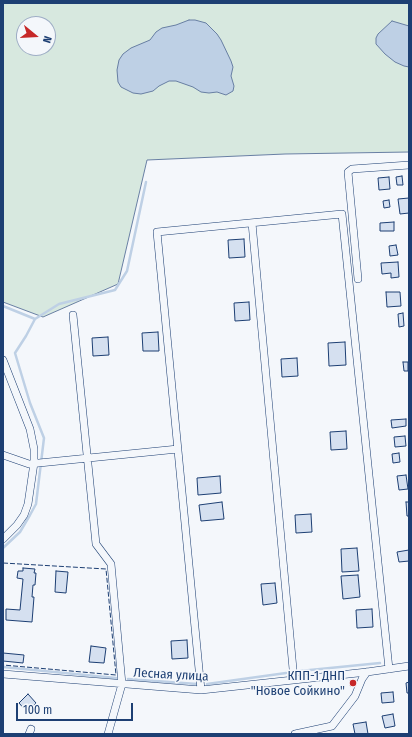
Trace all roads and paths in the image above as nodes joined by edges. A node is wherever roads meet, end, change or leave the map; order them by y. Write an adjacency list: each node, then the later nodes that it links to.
1 (409, 165): 3 (street)
2 (252, 223): 6 (street); 12 (street); 15 (street)
3 (358, 279)
4 (73, 315): 8 (street)
5 (3, 360): 9 (street)
6 (178, 449): 8 (street); 17 (street)
7 (3, 455): 9 (street)
8 (87, 458): 9 (street); 16 (street)
9 (34, 463): 10 (street)
10 (3, 539)
11 (409, 666): 12 (street, Лесная улица)
12 (389, 669): 13 (street, Лесная улица)
13 (367, 672): 15 (street, Лесная улица); 18 (street)
14 (3, 674): 16 (street, Лесная улица)
15 (294, 680): 17 (street, Лесная улица)
16 (122, 684): 17 (street, Лесная улица); 19 (street)
17 (201, 690)
18 (332, 726): 20 (street); 21 (street)
19 (108, 734)
20 (294, 734)
21 (333, 734)

